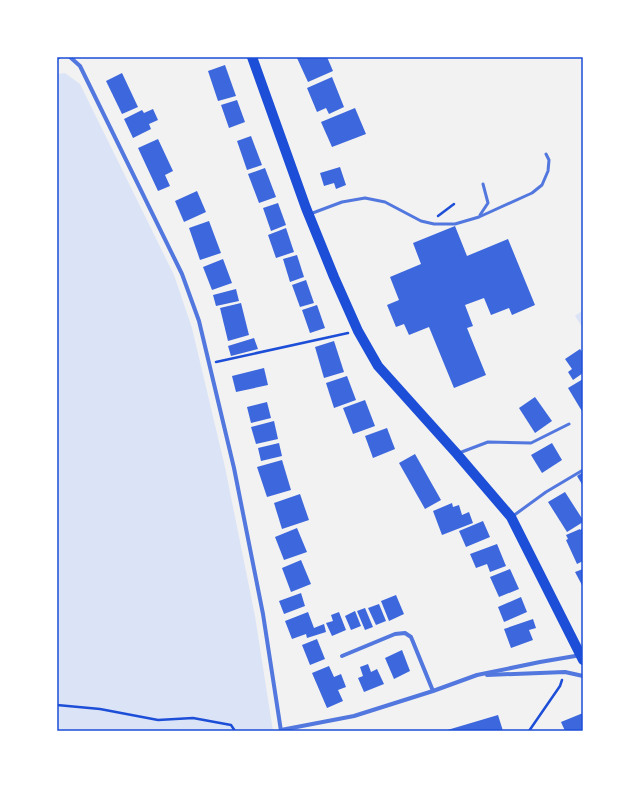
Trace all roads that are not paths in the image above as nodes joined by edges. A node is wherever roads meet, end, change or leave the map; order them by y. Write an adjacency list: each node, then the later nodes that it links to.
1 (70, 57): 16 (street)
2 (252, 57): 5 (main road)
3 (546, 154): 6 (lane)
4 (483, 184): 6 (lane)
5 (309, 214): 6 (lane); 8 (main road)
6 (479, 217)
7 (569, 424): 8 (lane)
8 (457, 454): 10 (main road)
9 (583, 470): 10 (lane)
10 (511, 517): 12 (main road)
11 (342, 656): 15 (street)
12 (582, 656): 13 (street)
13 (477, 676): 14 (street); 15 (street)
14 (583, 676)
15 (433, 691): 16 (street)
16 (281, 731)

